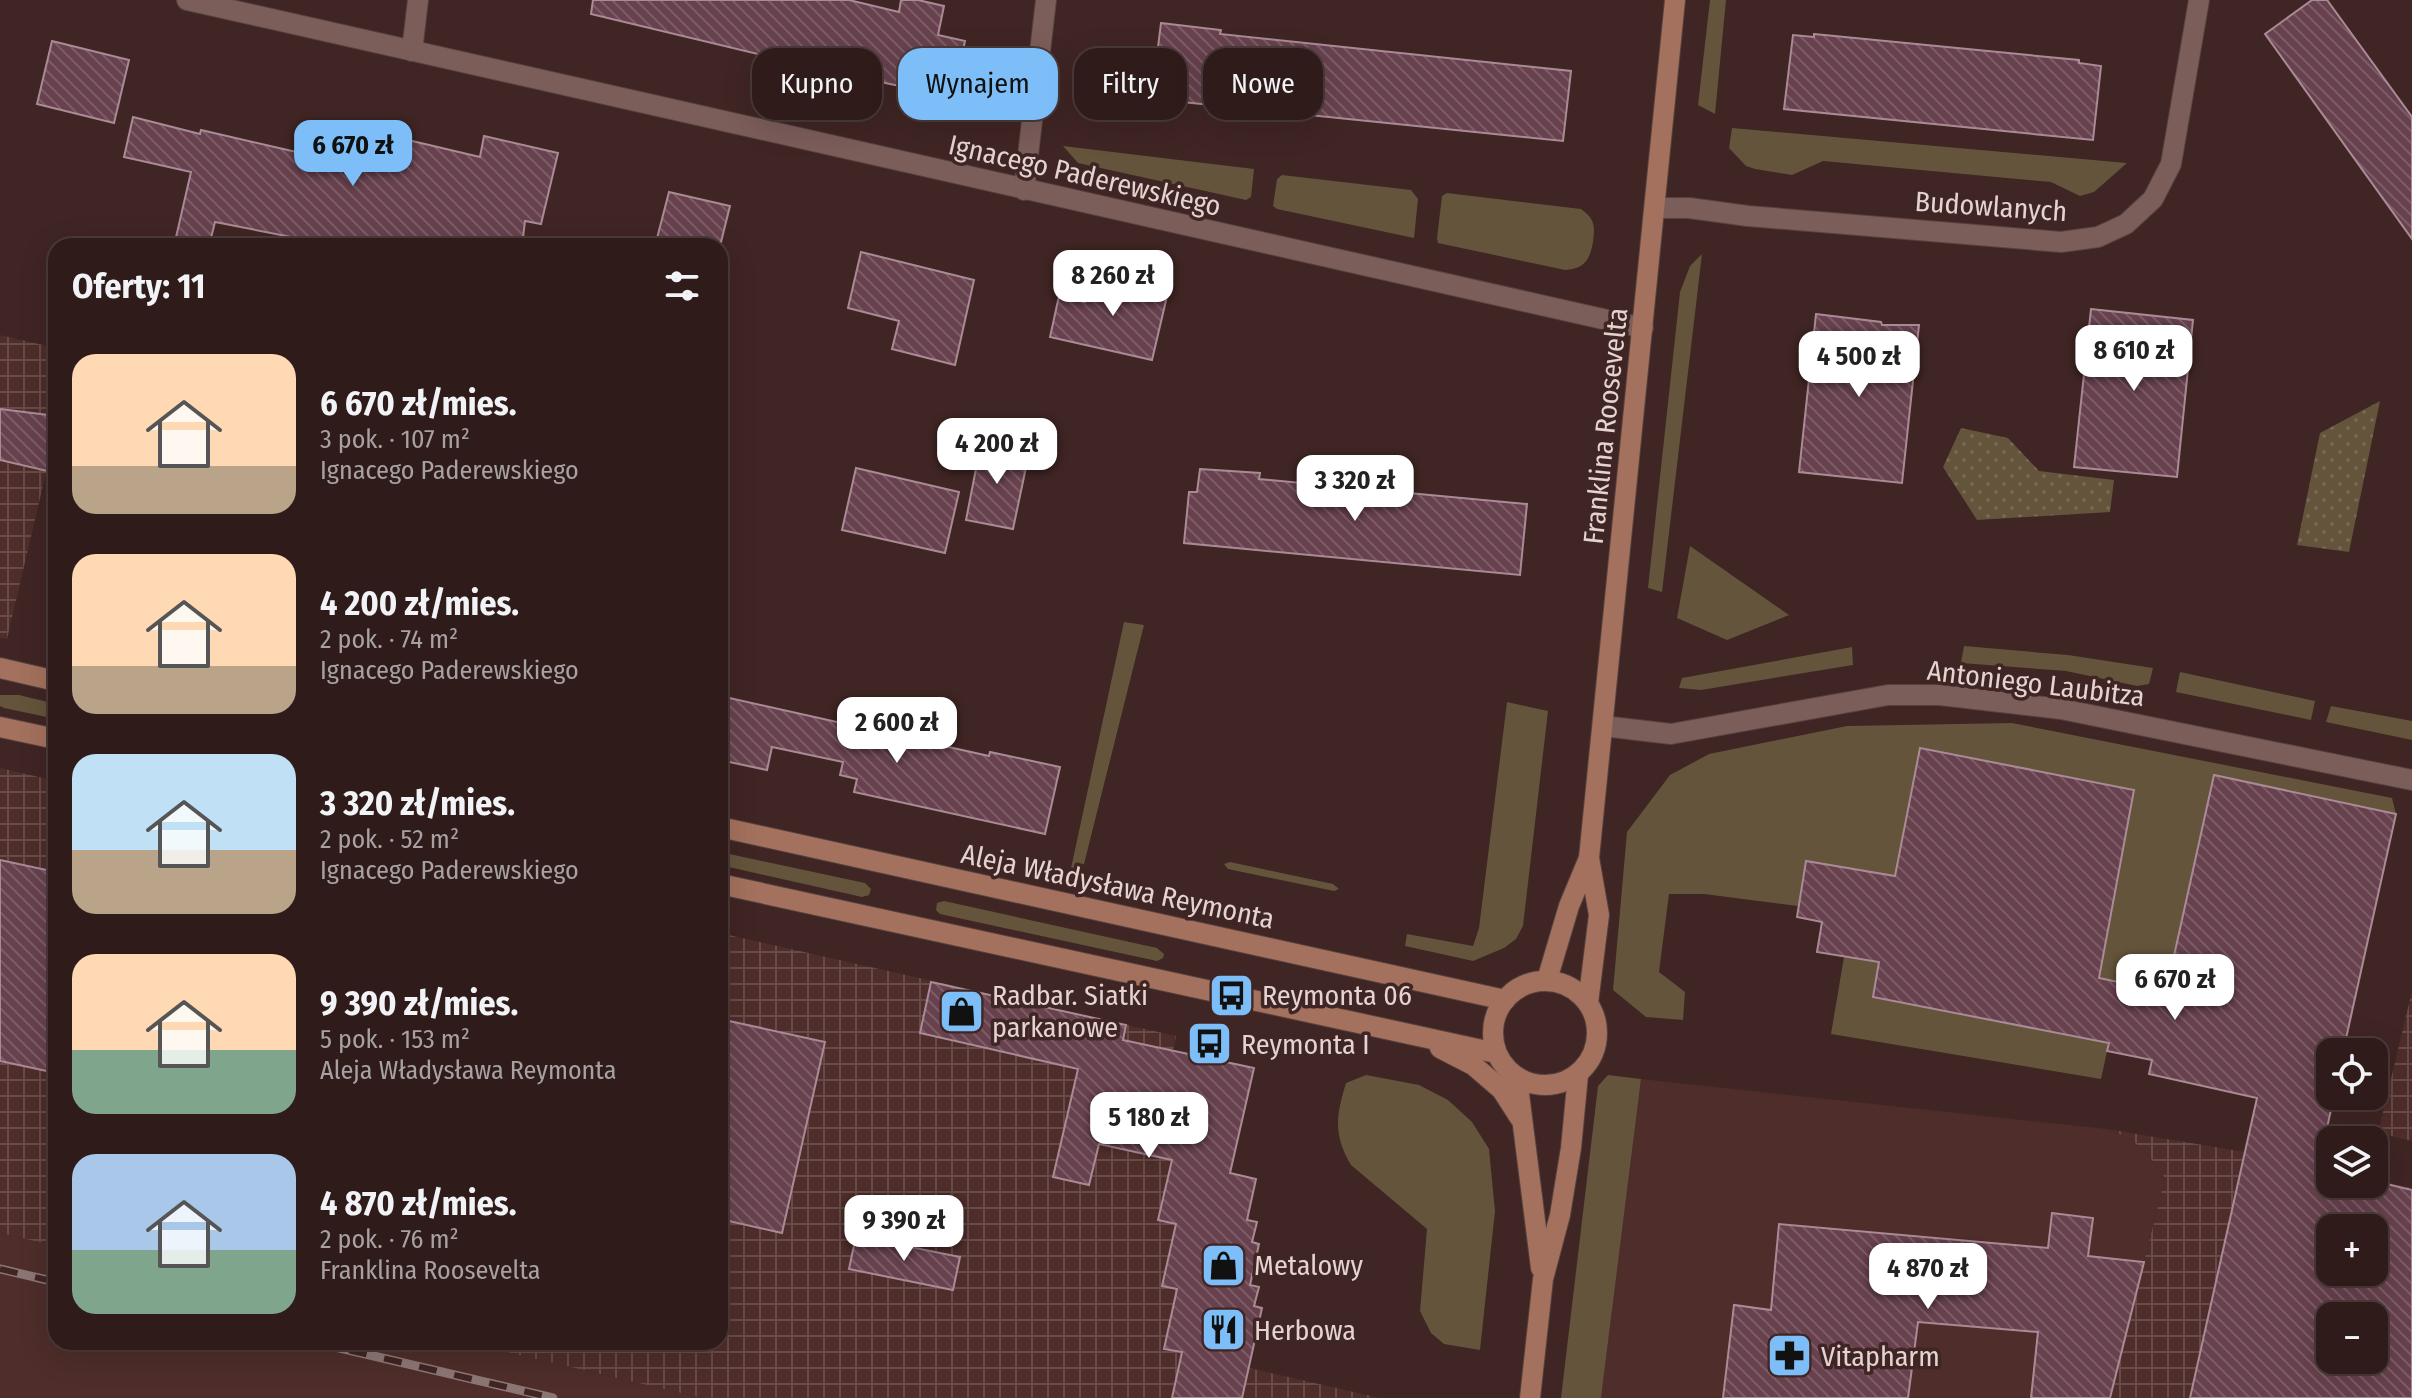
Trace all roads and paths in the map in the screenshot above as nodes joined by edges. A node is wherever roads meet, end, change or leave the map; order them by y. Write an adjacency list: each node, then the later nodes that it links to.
1 (187, 0): 6 (street, Ignacego Paderewskiego)
2 (418, 0): 6 (street)
3 (1046, 0): 7 (street)
4 (1675, 0): 8 (street, Franklina Roosevelta)
5 (2199, 0): 8 (street, Budowlanych)
6 (412, 51): 7 (street, Ignacego Paderewskiego)
7 (1024, 190): 9 (street, Ignacego Paderewskiego)
8 (1655, 208): 9 (street, Franklina Roosevelta)
9 (1643, 328): 12 (street, Franklina Roosevelta)
10 (0, 668): 11 (street)
11 (48, 679)
12 (1603, 726): 15 (street, Antoniego Laubitza); 17 (street, Franklina Roosevelta)
13 (0, 727): 14 (street)
14 (48, 737)
15 (2412, 780)
16 (728, 829): 20 (street, Aleja Władysława Reymonta)
17 (1589, 858): 19 (street, Franklina Roosevelta); 21 (street, Franklina Roosevelta)
18 (728, 886): 22 (street)
19 (1547, 980): 20 (street); 21 (street)
20 (1505, 1000): 23 (street)
21 (1588, 1003): 24 (street)
22 (1414, 1035): 23 (street); 26 (street)
23 (1496, 1053): 25 (street)
24 (1578, 1075): 25 (street); 27 (street)
25 (1517, 1078): 26 (street)
26 (1524, 1125): 27 (street)
27 (1543, 1279): 28 (street)
28 (1530, 1398)

